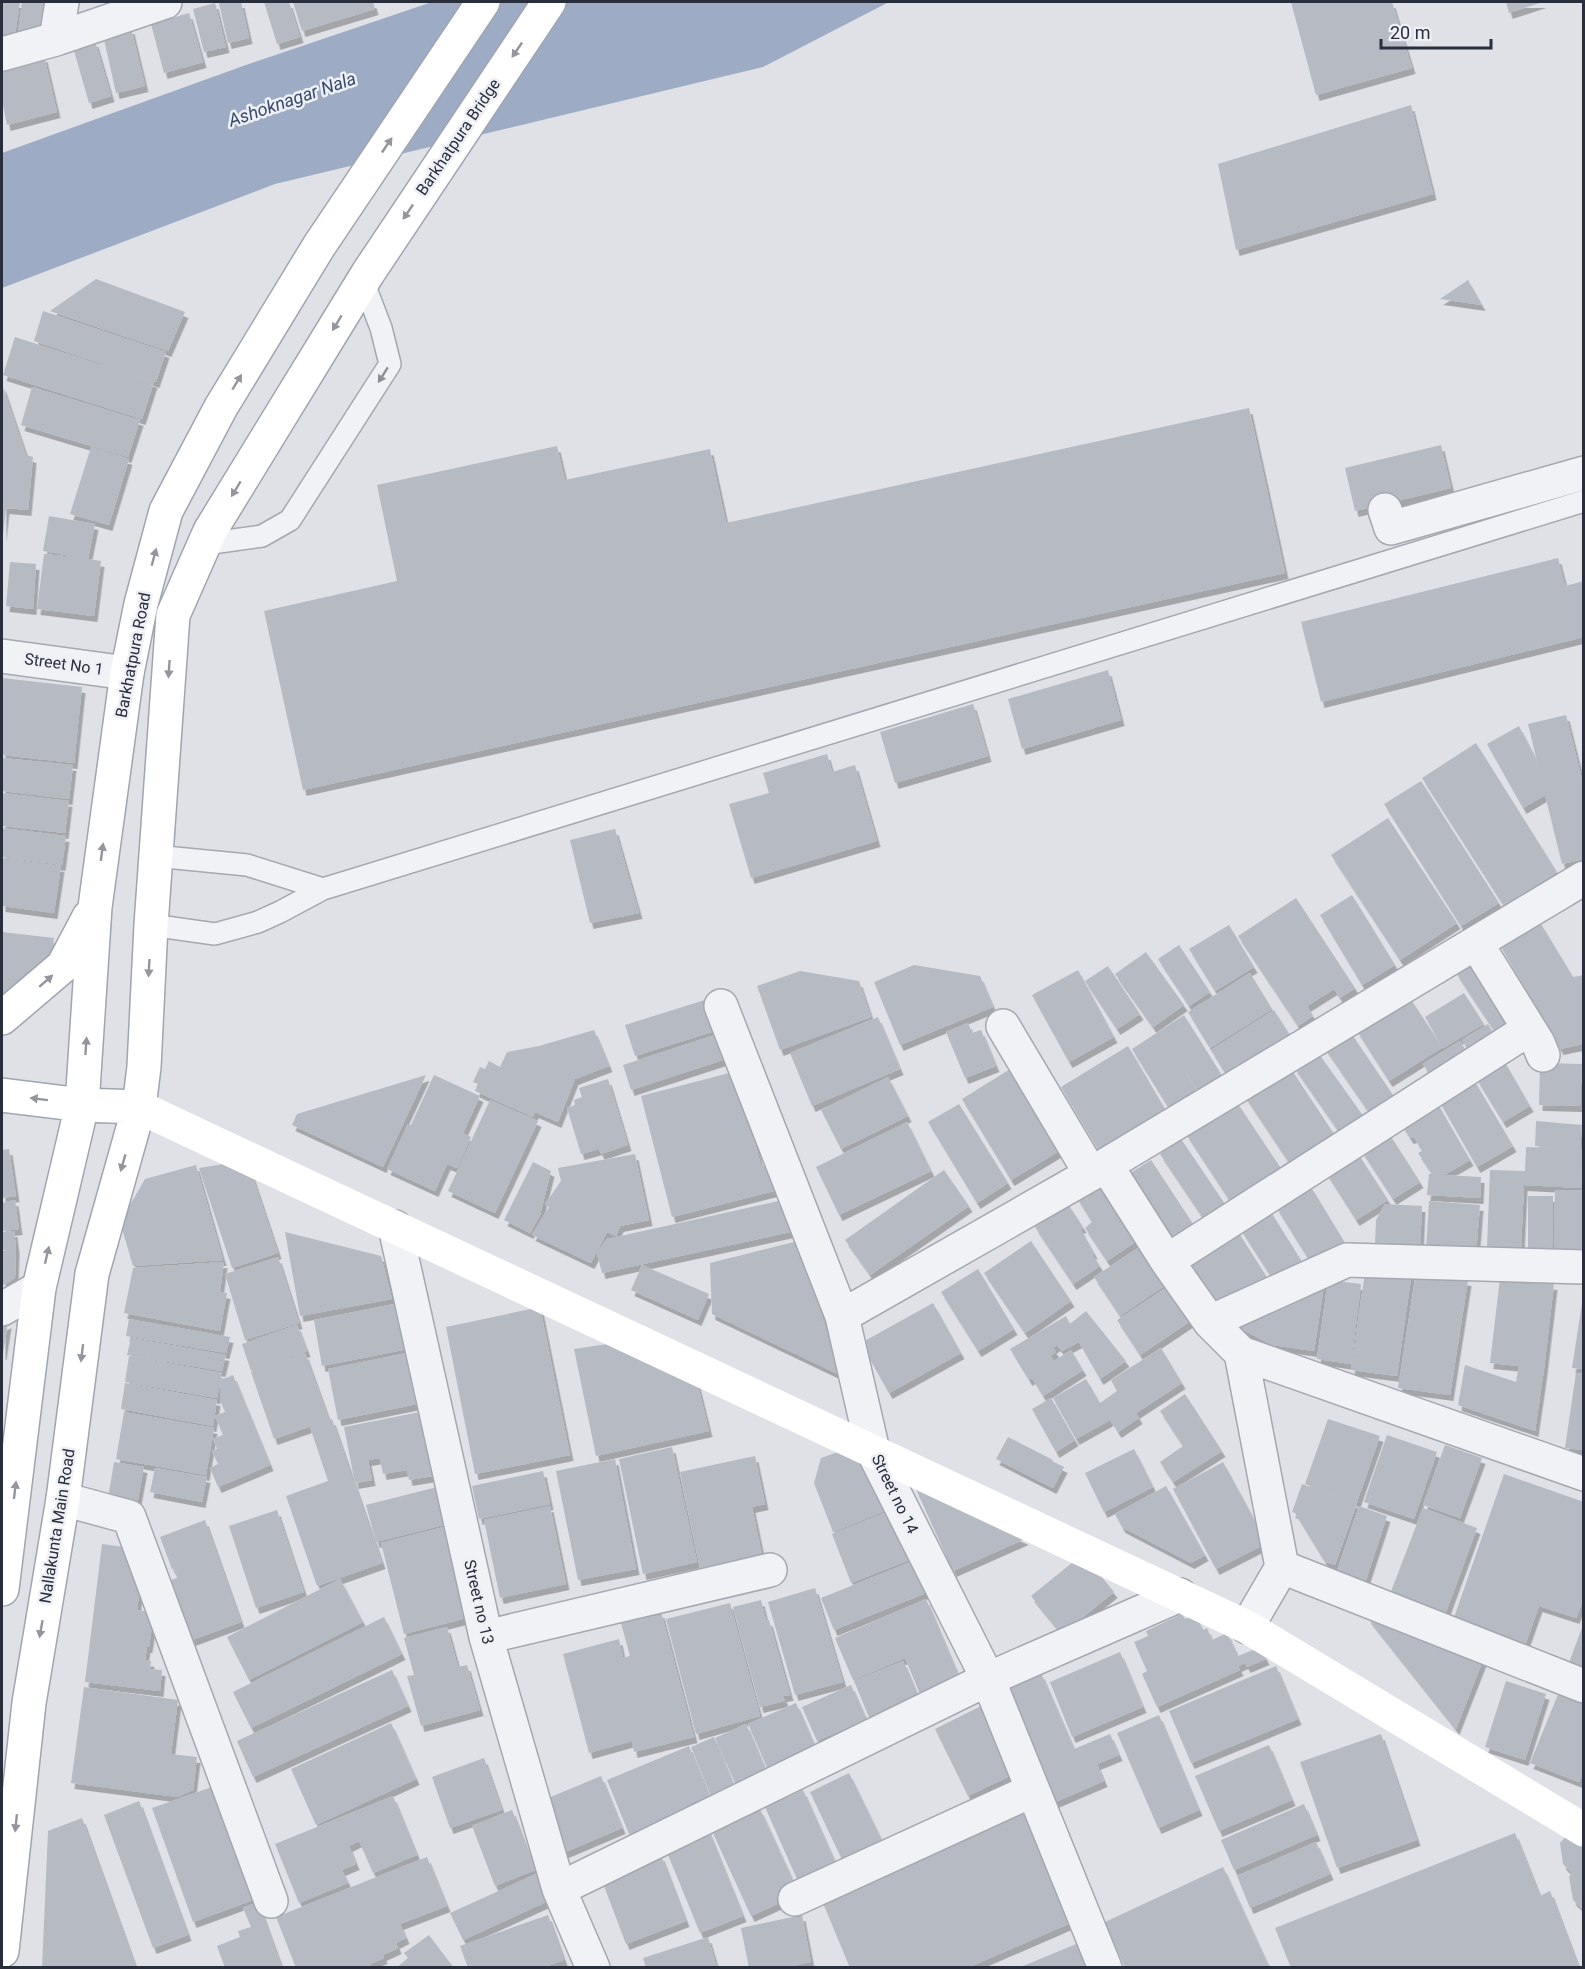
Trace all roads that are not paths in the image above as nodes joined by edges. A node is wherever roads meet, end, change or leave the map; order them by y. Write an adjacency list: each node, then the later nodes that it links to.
1 (62, 2): 5 (street)
2 (165, 2): 5 (street)
3 (483, 2): 13 (main road, Barkhatpura Road, one-way to 3)
4 (549, 2): 7 (main road, Barkhatpura Bridge, one-way to 7)
5 (56, 39): 6 (street)
6 (2, 54)
7 (365, 277): 11 (main road, Barkhatpura Road, one-way to 11); 11 (lane, one-way to 11)
8 (1584, 473): 10 (street)
9 (1584, 501): 16 (lane)
10 (1385, 510)
11 (205, 544): 14 (main road, Barkhatpura Road, one-way to 14)
12 (2, 656): 13 (street, Street No 1)
13 (127, 673): 17 (main road, Barkhatpura Road, one-way to 13)
14 (155, 856): 16 (lane); 18 (main road, Barkhatpura Road)
15 (1584, 878): 19 (street)
16 (323, 889): 18 (lane)
17 (95, 907): 21 (main road, one-way to 17); 24 (main road, Barkhatpura Road, one-way to 17)
18 (151, 925): 25 (main road, Barkhatpura Road, one-way to 25)
19 (1476, 943): 26 (street); 28 (street)
20 (722, 1006): 32 (street, Street no 14)
21 (2, 1018)
22 (1003, 1026): 26 (street)
23 (2, 1095): 24 (main road, one-way to 23)
24 (82, 1105): 25 (main road); 30 (main road, one-way to 24)
25 (139, 1107): 27 (main road); 37 (main road, Nallakunta Main Road, one-way to 37)
26 (1099, 1169): 28 (street); 32 (street)
27 (395, 1227): 35 (main road); 43 (street, Street no 13)
28 (1167, 1261): 33 (street)
29 (1584, 1267): 33 (street)
30 (39, 1288): 31 (street); 40 (main road, one-way to 30)
31 (2, 1309)
32 (842, 1316): 35 (street, Street no 14)
33 (1210, 1322): 34 (street)
34 (1241, 1353): 36 (street); 38 (street)
35 (873, 1451): 41 (main road); 44 (street, Street no 14)
36 (1584, 1474)
37 (63, 1499): 50 (street); 51 (main road, Nallakunta Main Road, one-way to 51)
38 (1282, 1567): 42 (street); 45 (street)
39 (770, 1570): 43 (street)
40 (2, 1589)
41 (1180, 1595): 42 (main road); 44 (street)
42 (1247, 1627): 47 (main road)
43 (486, 1637): 48 (street, Street no 13)
44 (988, 1679): 46 (street, Street no 14); 48 (street)
45 (1584, 1686)
46 (1033, 1790): 49 (street); 53 (street, Street no 14)
47 (1584, 1830)
48 (559, 1889): 52 (street, Street no 13)
49 (795, 1899)
50 (271, 1901)
51 (2, 1951)
52 (593, 1968)
53 (1105, 1968)

